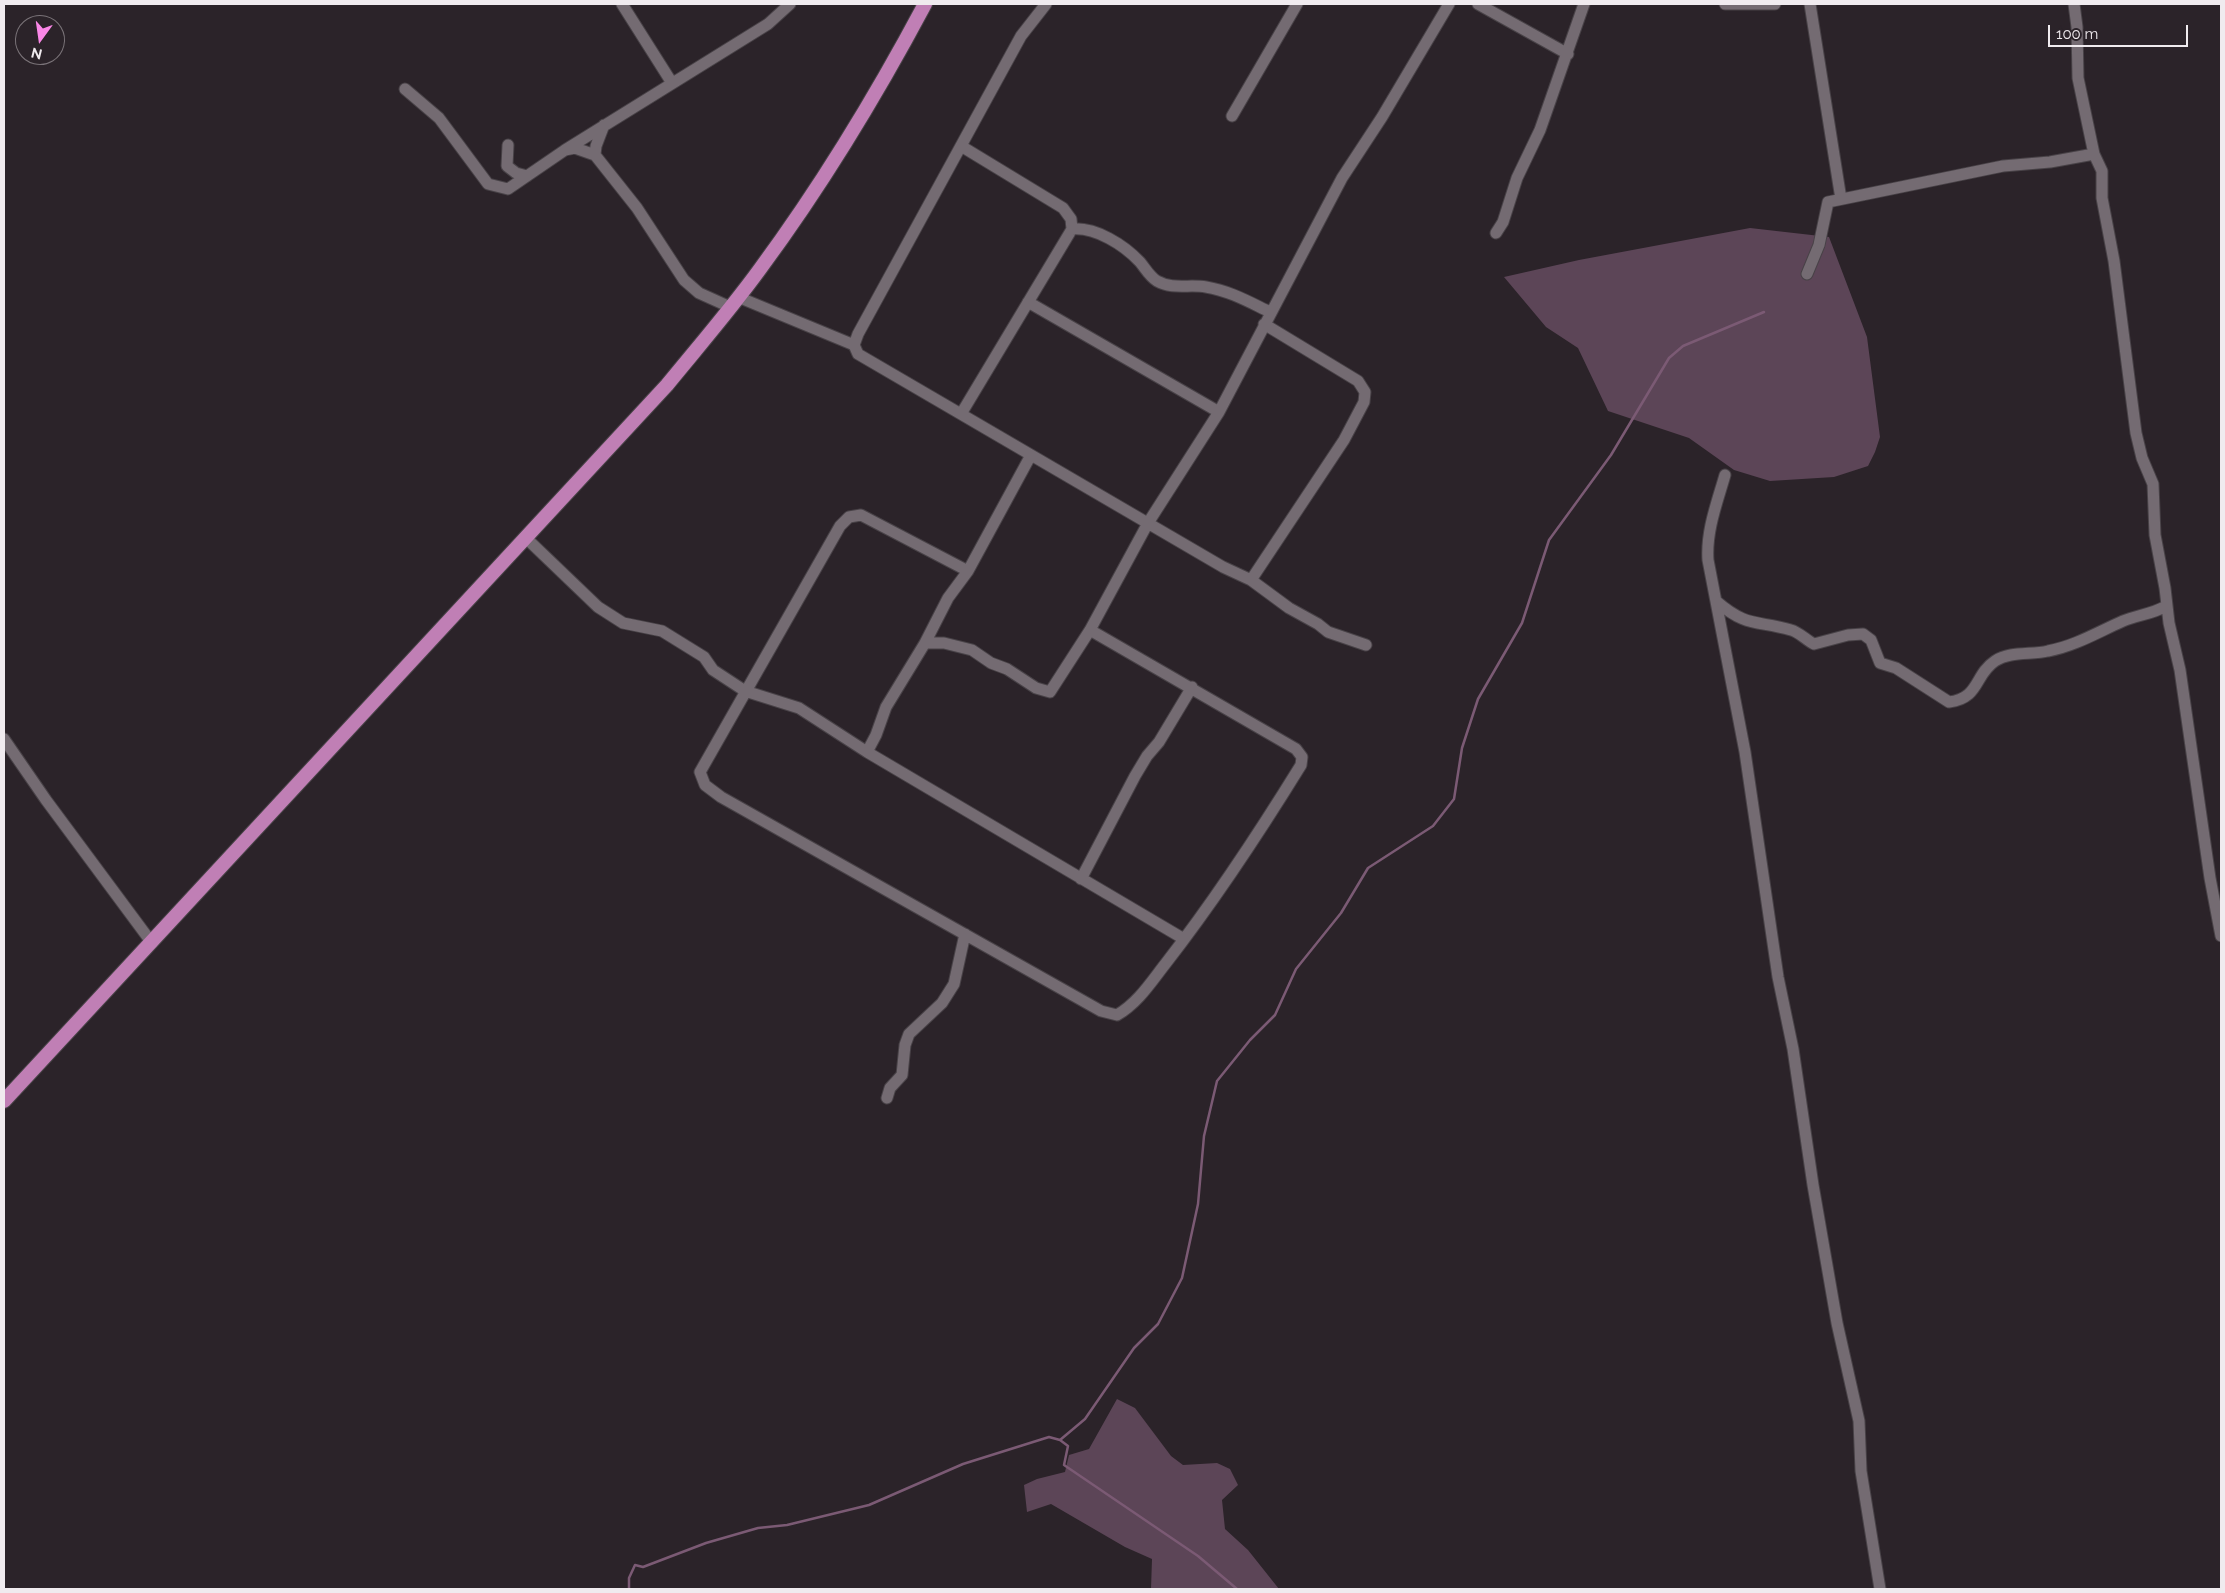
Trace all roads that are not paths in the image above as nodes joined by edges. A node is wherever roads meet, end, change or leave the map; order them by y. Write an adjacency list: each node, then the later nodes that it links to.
1 (622, 4): 14 (street)
2 (790, 4): 14 (street)
3 (925, 4): 28 (main road)
4 (1046, 4): 19 (street)
5 (1298, 4): 16 (street)
6 (1449, 4): 30 (street)
7 (1478, 4): 13 (street)
8 (1584, 4): 13 (street)
9 (1725, 4): 10 (street)
10 (1775, 4)
11 (1810, 4): 24 (street)
12 (2074, 4): 21 (street)
13 (1568, 54): 26 (street)
14 (672, 83): 17 (street)
15 (405, 89): 23 (street)
16 (1232, 116)
17 (604, 126): 20 (street); 22 (street)
18 (508, 146): 23 (street)
19 (961, 146): 25 (street); 32 (street)
20 (565, 150): 22 (street); 23 (street)
21 (2094, 154): 24 (street); 42 (street)
22 (595, 156): 28 (street)
23 (527, 176)
24 (1841, 199): 27 (street)
25 (1072, 229): 29 (street); 30 (street)
26 (1496, 233)
27 (1807, 274)
28 (734, 302): 32 (street); 38 (main road)
29 (1028, 302): 33 (street); 34 (street)
30 (1270, 312): 31 (street)
31 (1264, 324): 33 (street); 40 (street)
32 (854, 345): 34 (street)
33 (1219, 412): 37 (street)
34 (961, 414): 35 (street)
35 (1031, 455): 37 (street); 39 (street)
36 (1725, 475): 41 (street)
37 (1148, 523): 40 (street); 43 (street)
38 (524, 537): 47 (street); 54 (main road)
39 (968, 571): 44 (street); 47 (street)
40 (1251, 580): 45 (street)
41 (1716, 601): 42 (street); 57 (street)
42 (2166, 606): 52 (street)
43 (1090, 630): 44 (street); 46 (street)
44 (925, 643): 49 (street)
45 (1366, 645)
46 (1192, 687): 50 (street); 53 (street)
47 (745, 691): 49 (street); 51 (street)
48 (4, 739): 54 (street)
49 (866, 752): 50 (street)
50 (1080, 879): 53 (street)
51 (965, 934): 53 (street); 55 (street)
52 (2221, 936)
53 (1184, 940)
54 (152, 943): 56 (main road)
55 (887, 1098)
56 (4, 1101)
57 (1880, 1589)

